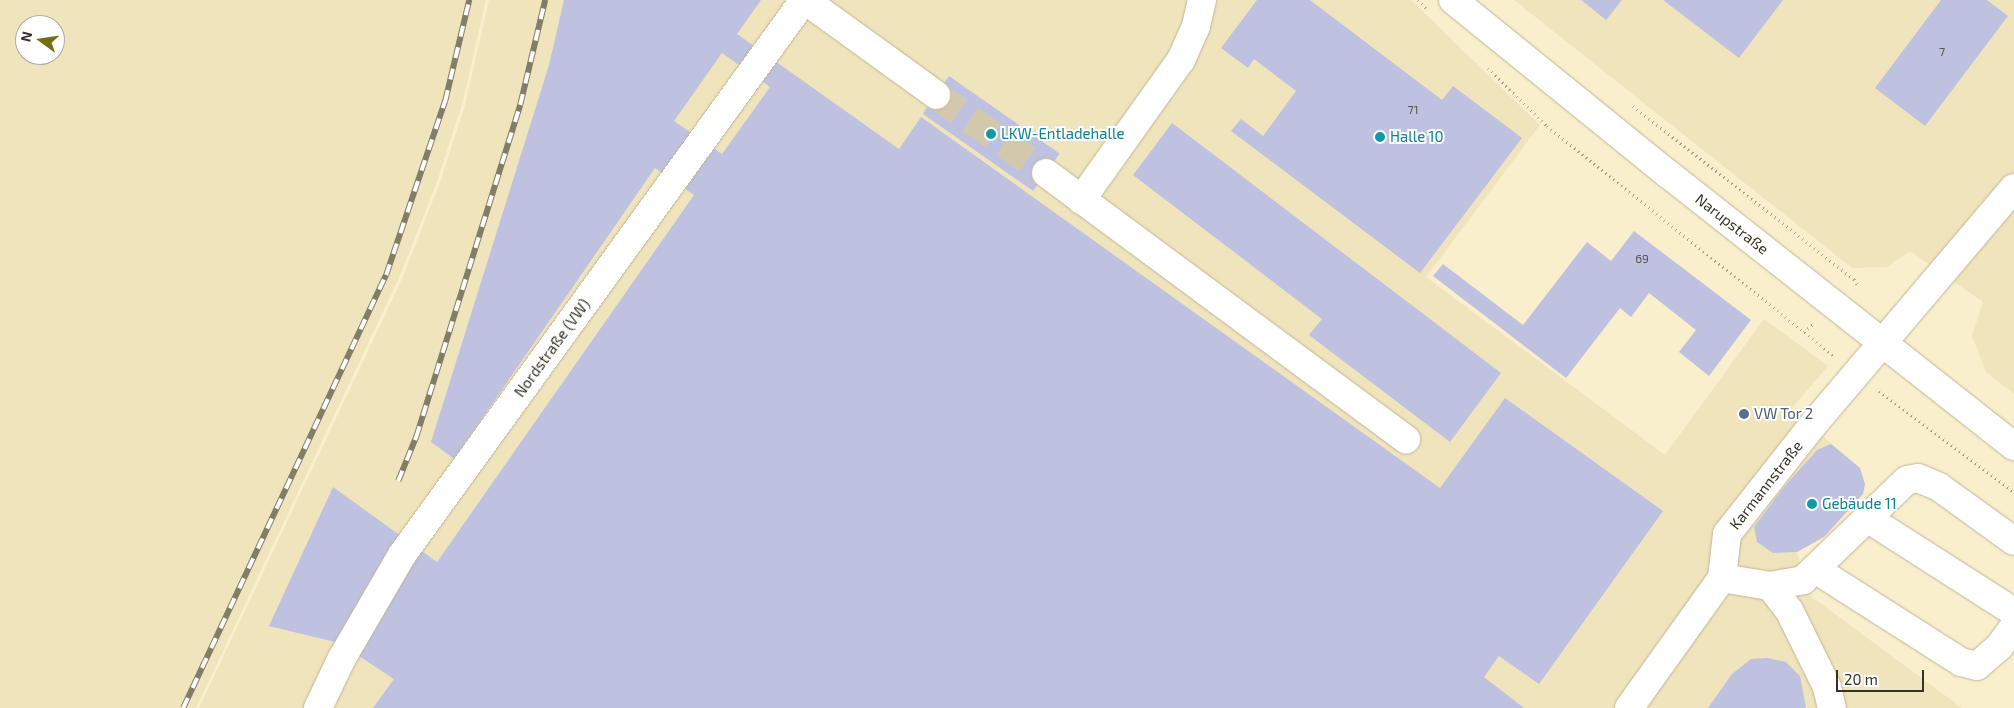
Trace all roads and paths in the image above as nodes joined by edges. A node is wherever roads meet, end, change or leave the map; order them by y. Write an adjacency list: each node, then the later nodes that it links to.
1 (805, 0): 6 (street); 24 (street, Nordstraße (VW))
2 (1202, 0): 10 (street)
3 (1418, 0): 4 (path)
4 (1442, 7): 12 (street, Narupstraße)
5 (1486, 66): 13 (path)
6 (936, 95)
7 (1629, 102): 11 (path)
8 (1046, 173): 10 (street)
9 (2014, 188): 12 (street, Karmannstraße)
10 (1082, 200): 14 (street)
11 (1854, 279)
12 (1884, 343): 13 (street, Karmannstraße); 15 (street, Narupstraße)
13 (1857, 374): 16 (path); 20 (street, Karmannstraße)
14 (1406, 439)
15 (2014, 446)
16 (2014, 492)
17 (1867, 518): 18 (street); 19 (street); 22 (street)
18 (2014, 540)
19 (1809, 575): 21 (street); 23 (street)
20 (1722, 578): 21 (street); 25 (street)
21 (1770, 586): 26 (street)
22 (2014, 612)
23 (2014, 626)
24 (318, 708)
25 (1629, 708)
26 (1832, 708)

